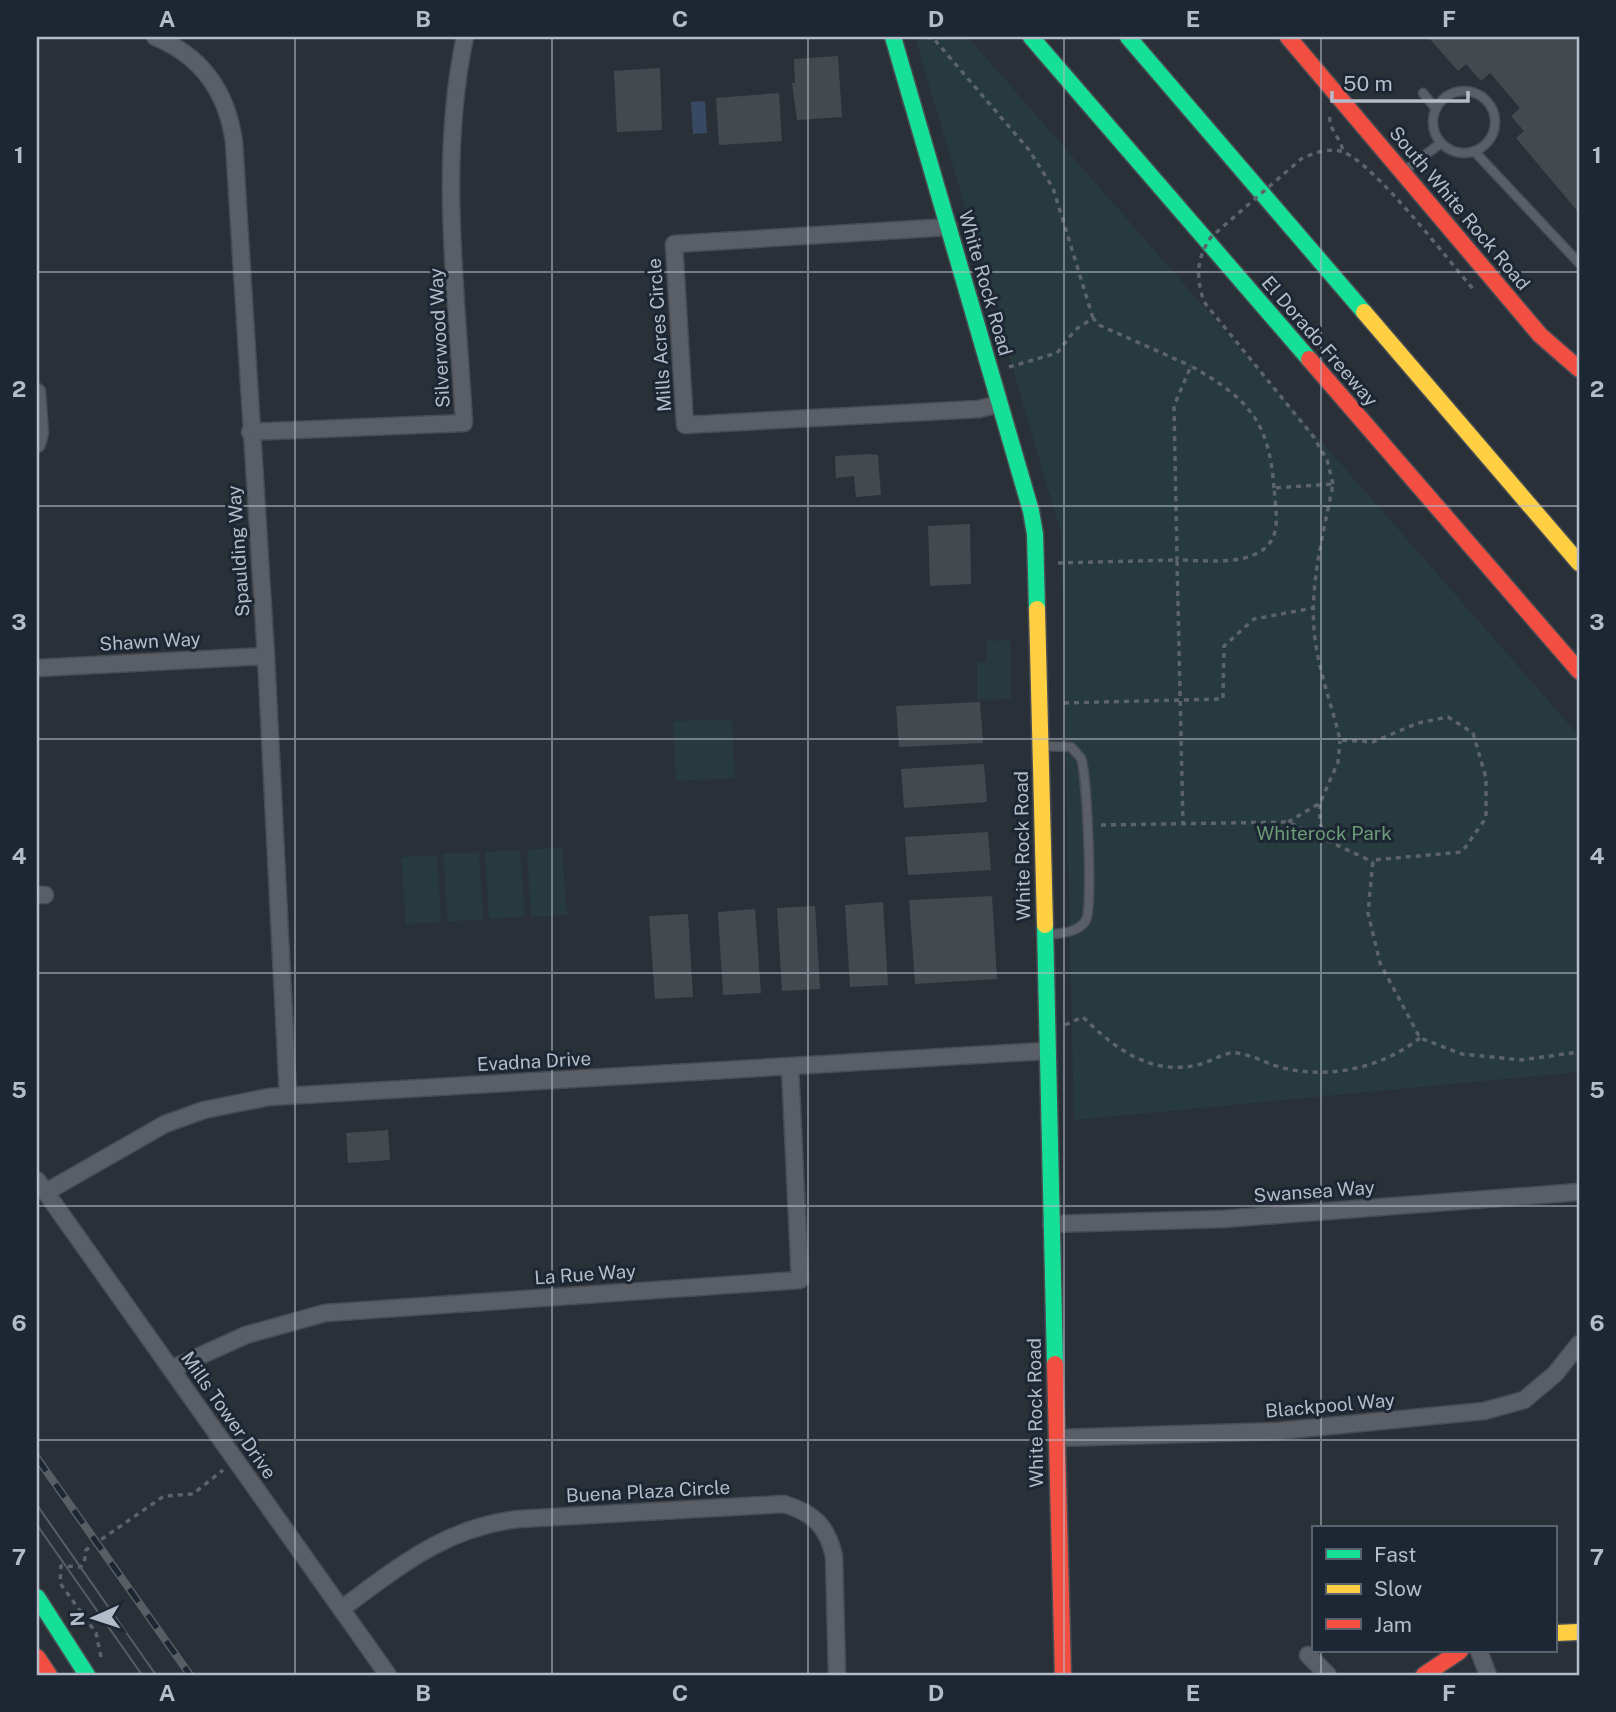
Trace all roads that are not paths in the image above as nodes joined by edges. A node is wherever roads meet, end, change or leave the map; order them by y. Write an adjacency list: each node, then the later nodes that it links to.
1 (155, 37): 17 (street, Spaulding Way)
2 (465, 37): 17 (street, Silverwood Way)
3 (893, 37): 12 (main road, White Rock Road)
4 (1031, 37): 22 (main road, El Dorado Freeway)
5 (1128, 37): 19 (main road)
6 (1288, 37): 11 (main road, South White Rock Road)
7 (1423, 93): 8 (lane)
8 (1436, 109): 9 (lane); 10 (lane)
9 (1441, 143): 10 (lane); 11 (lane)
10 (1474, 151): 13 (lane)
11 (1403, 172): 14 (main road, South White Rock Road)
12 (948, 227): 16 (main road, White Rock Road); 16 (street, Mills Acres Circle)
13 (1579, 263)
14 (1579, 369)
15 (37, 392): 18 (street)
16 (999, 404): 23 (main road, White Rock Road)
17 (250, 432): 20 (street, Spaulding Way)
18 (37, 444)
19 (1579, 563)
20 (266, 656): 21 (street, Shawn Way); 27 (street, Spaulding Way)
21 (37, 668)
22 (1579, 671)
23 (1041, 746): 24 (main road, White Rock Road); 24 (lane)
24 (1044, 935): 25 (main road, White Rock Road)
25 (1045, 1051): 26 (street, Evadna Drive); 30 (main road, White Rock Road)
26 (790, 1067): 27 (street, Evadna Drive); 32 (street, La Rue Way)
27 (288, 1096): 28 (street, Evadna Drive)
28 (41, 1186): 32 (street, Mills Tower Drive)
29 (1579, 1192): 30 (street, Swansea Way)
30 (1051, 1224): 33 (main road, White Rock Road)
31 (1579, 1344): 33 (street, Blackpool Way)
32 (171, 1369): 35 (street, Mills Tower Drive)
33 (1057, 1438): 46 (main road, White Rock Road)
34 (39, 1605): 43 (main road)
35 (341, 1609): 44 (street, Mills Tower Drive); 45 (street, Buena Plaza Circle)
36 (1579, 1632): 37 (main road)
37 (1556, 1633)
38 (1458, 1652): 48 (main road)
39 (1479, 1652): 49 (street)
40 (1308, 1655): 47 (street)
41 (37, 1657): 42 (main road)
42 (49, 1675)
43 (87, 1675)
44 (388, 1675)
45 (837, 1675)
46 (1063, 1675)
47 (1328, 1675)
48 (1424, 1675)
49 (1488, 1675)

